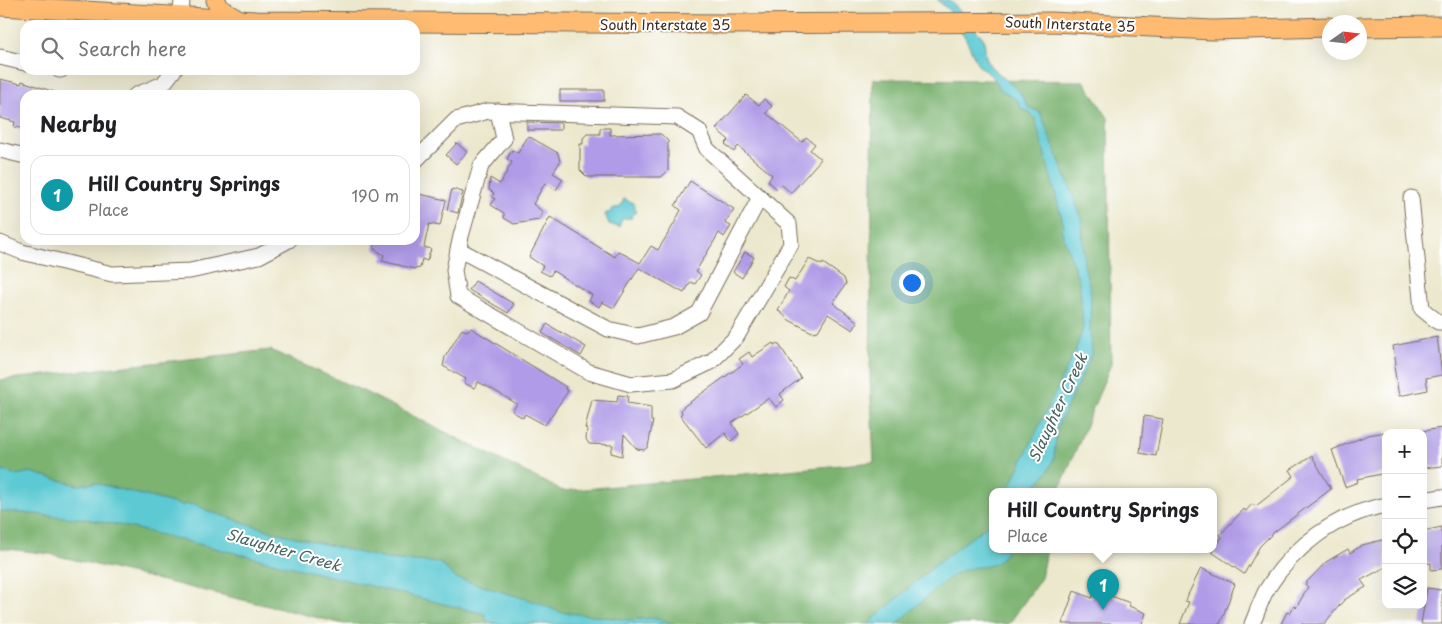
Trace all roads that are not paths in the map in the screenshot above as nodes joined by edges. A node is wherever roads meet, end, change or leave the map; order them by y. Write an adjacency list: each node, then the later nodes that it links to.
1 (216, 0): 5 (main road)
2 (0, 6): 3 (main road, South Interstate 35)
3 (182, 13): 4 (main road, South Interstate 35)
4 (246, 20)
5 (248, 20)
6 (420, 22): 8 (main road, South Interstate 35)
7 (1442, 26): 9 (main road)
8 (1322, 27)
9 (1367, 27)
10 (0, 57): 11 (street)
11 (20, 62)
12 (172, 75): 13 (street)
13 (148, 90)
14 (498, 111): 17 (street); 18 (street); 22 (street)
15 (0, 150): 16 (street)
16 (20, 155)
17 (420, 156)
18 (760, 197): 22 (street); 22 (street)
19 (1411, 198): 23 (street)
20 (0, 243): 21 (street)
21 (280, 245)
22 (458, 249)
23 (1442, 322)
24 (1442, 497): 25 (street)
25 (1427, 499)
26 (1382, 506): 27 (street)
27 (1252, 624)

